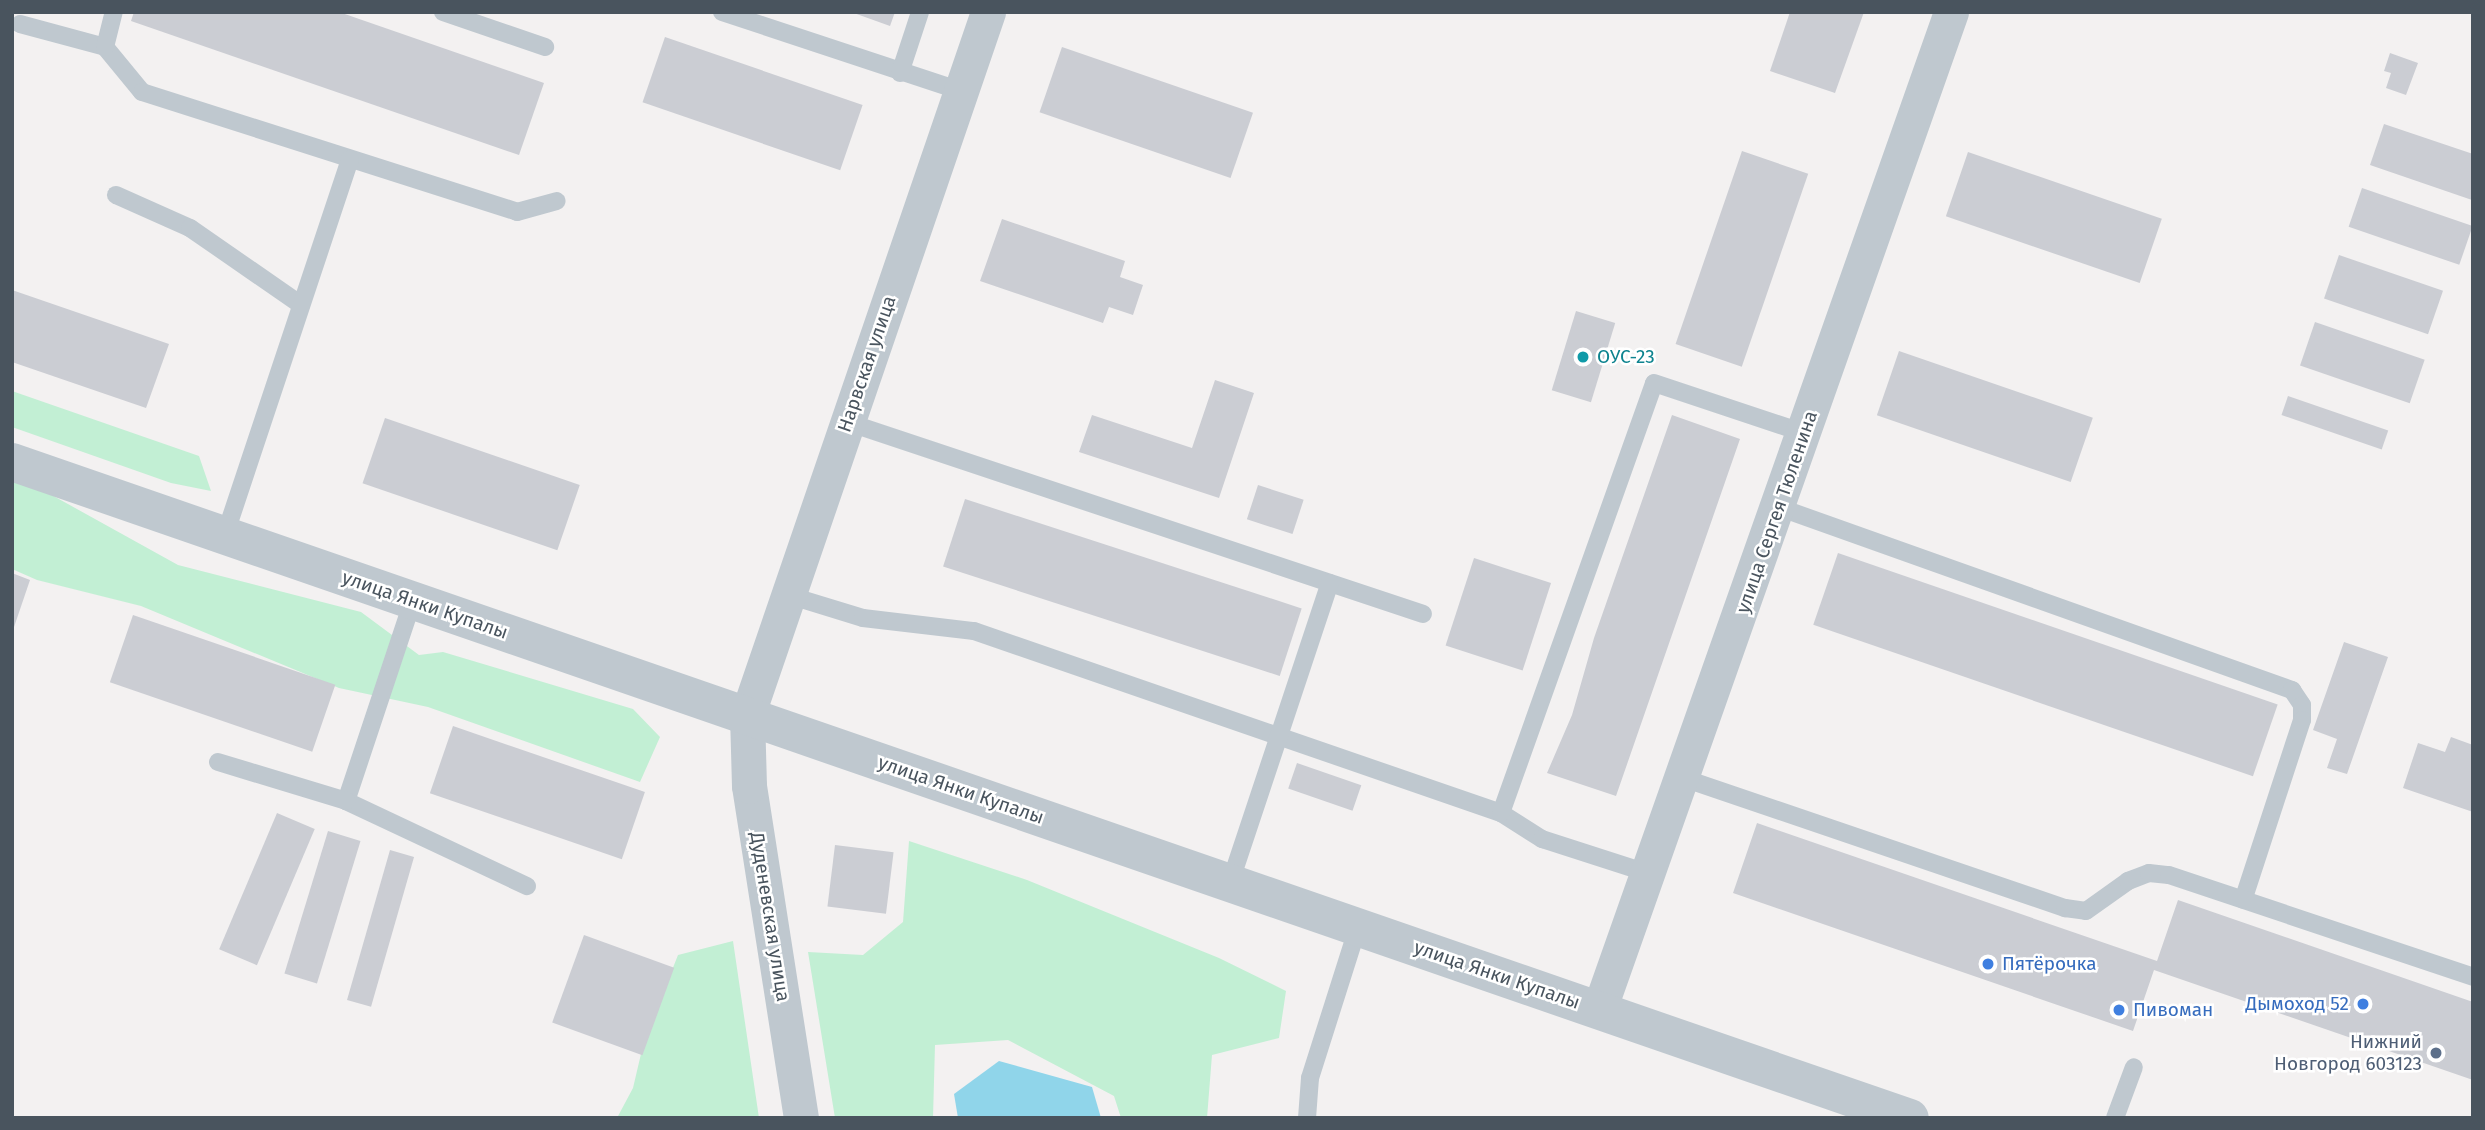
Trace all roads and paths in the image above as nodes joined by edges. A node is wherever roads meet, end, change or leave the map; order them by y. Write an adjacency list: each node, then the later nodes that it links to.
1 (114, 12): 8 (lane)
2 (443, 12): 9 (lane)
3 (722, 12): 10 (lane)
4 (920, 12): 10 (lane)
5 (988, 12): 11 (street, Нарвская улица)
6 (1951, 12): 17 (street, улица Сергея Тюленина)
7 (20, 24): 8 (lane)
8 (105, 47): 12 (lane)
9 (545, 47)
10 (900, 73): 11 (lane)
11 (961, 91): 16 (street, Нарвская улица)
12 (350, 159): 14 (lane); 15 (lane)
13 (116, 195): 15 (lane)
14 (557, 201)
15 (301, 305): 20 (lane)
16 (846, 422): 21 (lane); 22 (street, Нарвская улица)
17 (1804, 433): 19 (street, улица Сергея Тюленина); 30 (lane)
18 (12, 462): 20 (street, улица Янки Купалы)
19 (1779, 507): 28 (street, улица Сергея Тюленина); 34 (lane)
20 (225, 536): 23 (street, улица Янки Купалы)
21 (1331, 583): 24 (lane); 26 (lane)
22 (788, 595): 25 (street, Нарвская улица); 26 (lane)
23 (413, 600): 25 (street, улица Янки Купалы); 29 (lane)
24 (1423, 614)
25 (747, 716): 32 (street, улица Янки Купалы); 39 (street, Дуденевская улица)
26 (1279, 736): 30 (lane); 32 (lane)
27 (218, 762): 29 (lane)
28 (1684, 778): 31 (street, улица Сергея Тюленина); 34 (lane)
29 (346, 801): 33 (lane)
30 (1501, 813): 31 (lane)
31 (1647, 873): 37 (street, улица Сергея Тюленина)
32 (1230, 883): 35 (street, улица Янки Купалы)
33 (527, 887)
34 (2243, 900): 36 (lane)
35 (1358, 927): 37 (street, улица Янки Купалы); 40 (lane)
36 (2473, 977)
37 (1599, 1010): 41 (street, улица Янки Купалы)
38 (2134, 1067): 42 (lane)
39 (801, 1118)
40 (1307, 1118)
41 (1910, 1118)
42 (2115, 1118)

